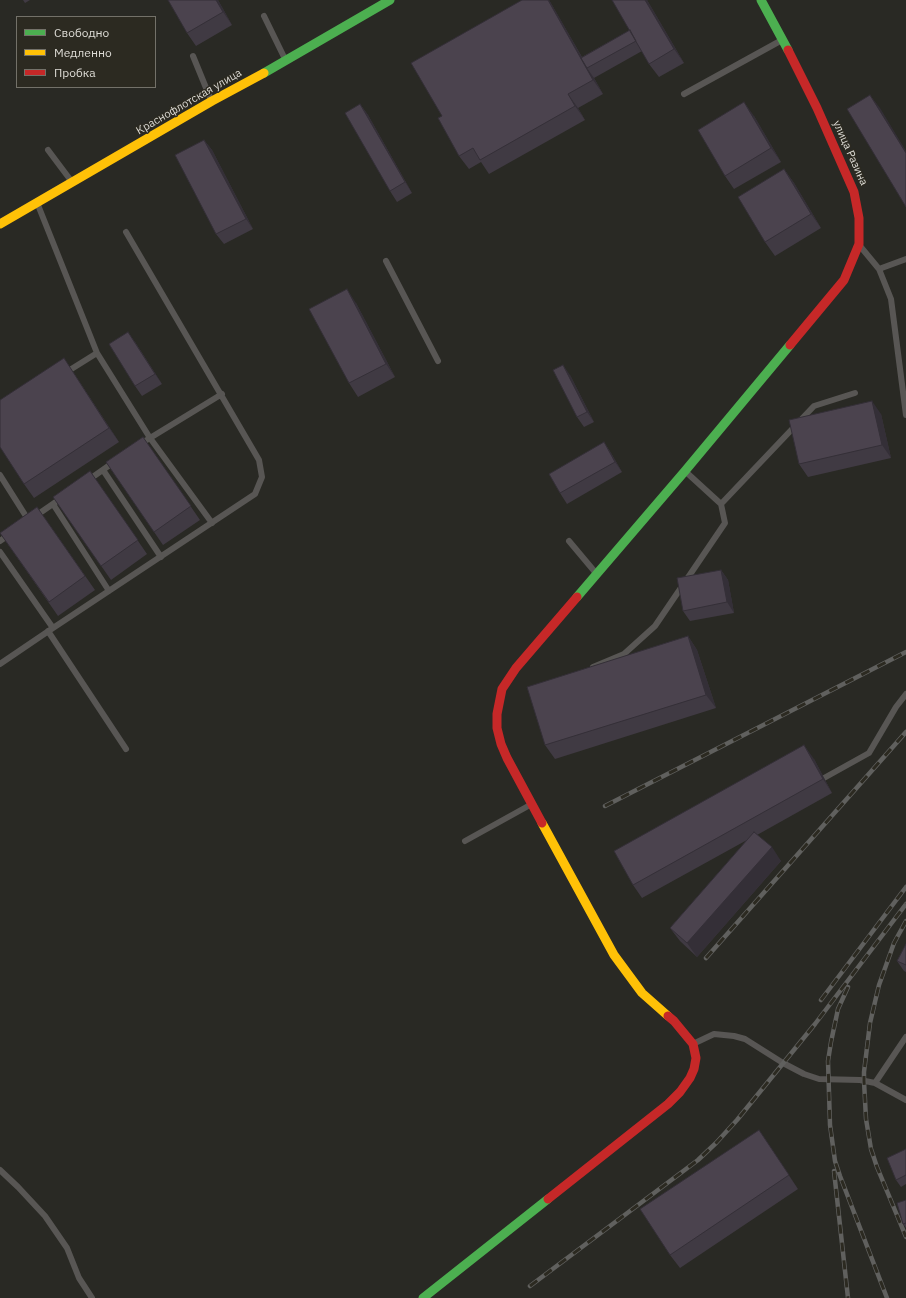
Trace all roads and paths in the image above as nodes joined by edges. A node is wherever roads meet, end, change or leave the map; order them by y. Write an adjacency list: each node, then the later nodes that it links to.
1 (390, 0): 6 (street, Краснофлотская улица)
2 (761, 0): 4 (street, улица Разина)
3 (264, 16): 6 (lane)
4 (783, 39): 7 (lane); 14 (street, улица Разина)
5 (193, 56): 8 (lane)
6 (286, 61): 8 (street, Краснофлотская улица)
7 (684, 94)
8 (212, 101): 10 (street, Краснофлотская улица)
9 (48, 150): 10 (lane)
10 (72, 183): 11 (street, Краснофлотская улица)
11 (37, 204): 12 (street, Краснофлотская улица); 18 (lane)
12 (0, 224)
13 (126, 232): 22 (lane)
14 (859, 244): 17 (lane); 28 (street)
15 (906, 259): 17 (lane)
16 (386, 261): 19 (lane)
17 (879, 269): 23 (lane)
18 (97, 353): 20 (lane); 24 (lane)
19 (438, 361)
20 (58, 377)
21 (855, 393): 33 (lane)
22 (222, 394): 24 (lane); 35 (lane)
23 (906, 415)
24 (150, 438): 25 (lane); 35 (lane)
25 (132, 450)
26 (120, 458): 27 (lane)
27 (103, 470): 30 (lane); 41 (lane)
28 (685, 471): 33 (lane); 42 (street)
29 (0, 475): 34 (lane)
30 (84, 483)
31 (71, 492): 32 (lane)
32 (53, 504): 34 (lane); 43 (lane)
33 (721, 504): 46 (lane)
34 (29, 521): 36 (lane)
35 (212, 523): 41 (lane)
36 (23, 525)
37 (18, 529): 38 (lane)
38 (0, 541)
39 (569, 541): 42 (lane)
40 (0, 552): 44 (lane)
41 (161, 557): 43 (lane)
42 (597, 574): 50 (street)
43 (109, 591): 44 (lane)
44 (51, 629): 45 (lane); 48 (lane)
45 (0, 664)
46 (589, 669)
47 (906, 694): 49 (lane)
48 (126, 749)
49 (824, 778)
50 (531, 804): 51 (lane); 53 (street)
51 (465, 841)
52 (906, 1037): 54 (lane)
53 (693, 1044): 54 (lane); 58 (street)
54 (875, 1083): 55 (lane)
55 (906, 1100)
56 (0, 1170): 57 (lane)
57 (92, 1298)
58 (423, 1298)

